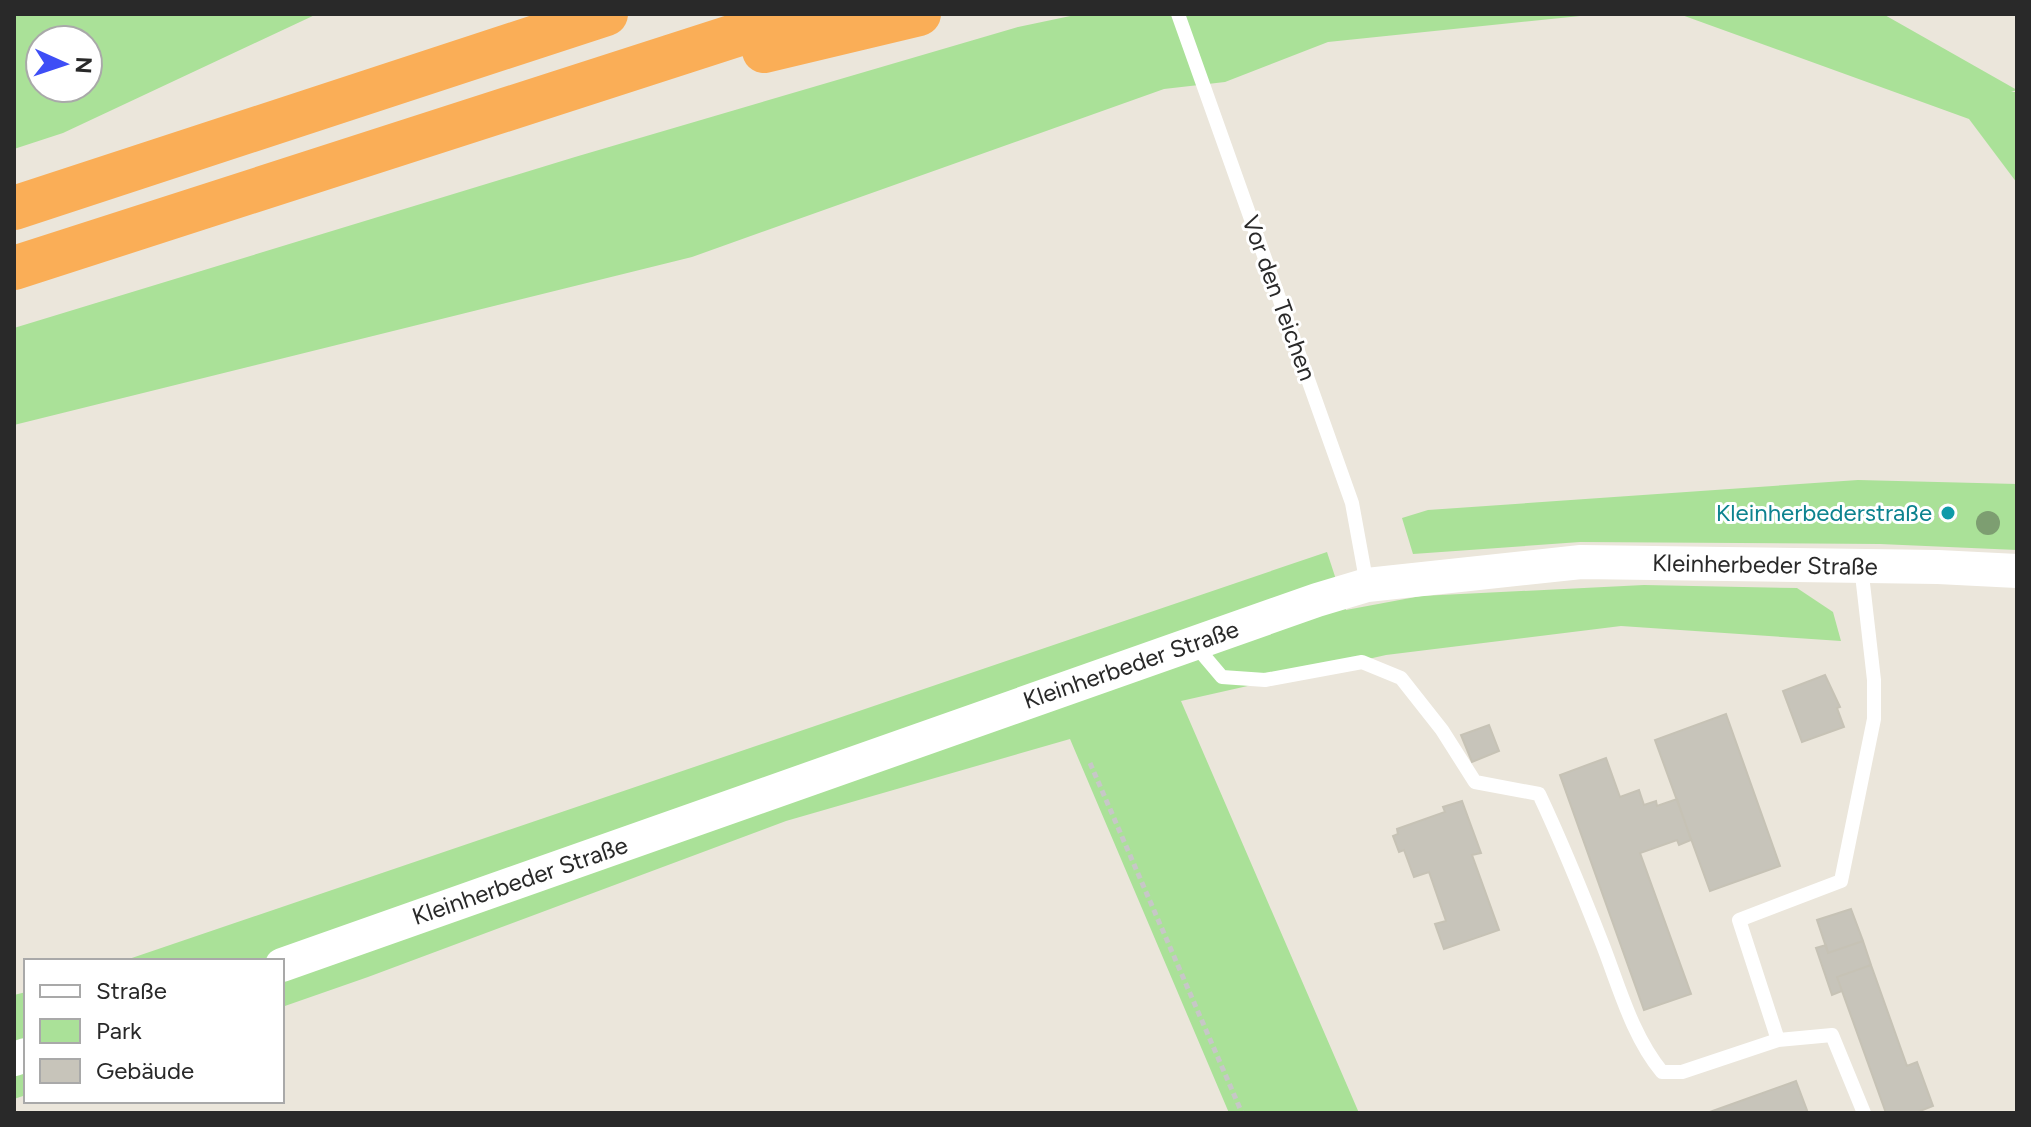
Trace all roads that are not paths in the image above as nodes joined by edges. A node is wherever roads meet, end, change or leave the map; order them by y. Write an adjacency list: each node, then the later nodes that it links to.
1 (606, 14): 6 (highway)
2 (802, 14): 5 (highway)
3 (919, 14): 5 (highway)
4 (1178, 14): 10 (lane, Vor den Teichen)
5 (451, 126): 7 (highway)
6 (14, 208)
7 (14, 268)
8 (1861, 566): 9 (street, Kleinherbeder Straße); 10 (street, Kleinherbeder Straße); 13 (lane)
9 (2017, 571)
10 (1367, 585): 11 (street, Kleinherbeder Straße)
11 (1194, 643): 12 (street, Kleinherbeder Straße); 13 (lane)
12 (284, 964)
13 (1778, 1040): 14 (lane)
14 (1864, 1113)

